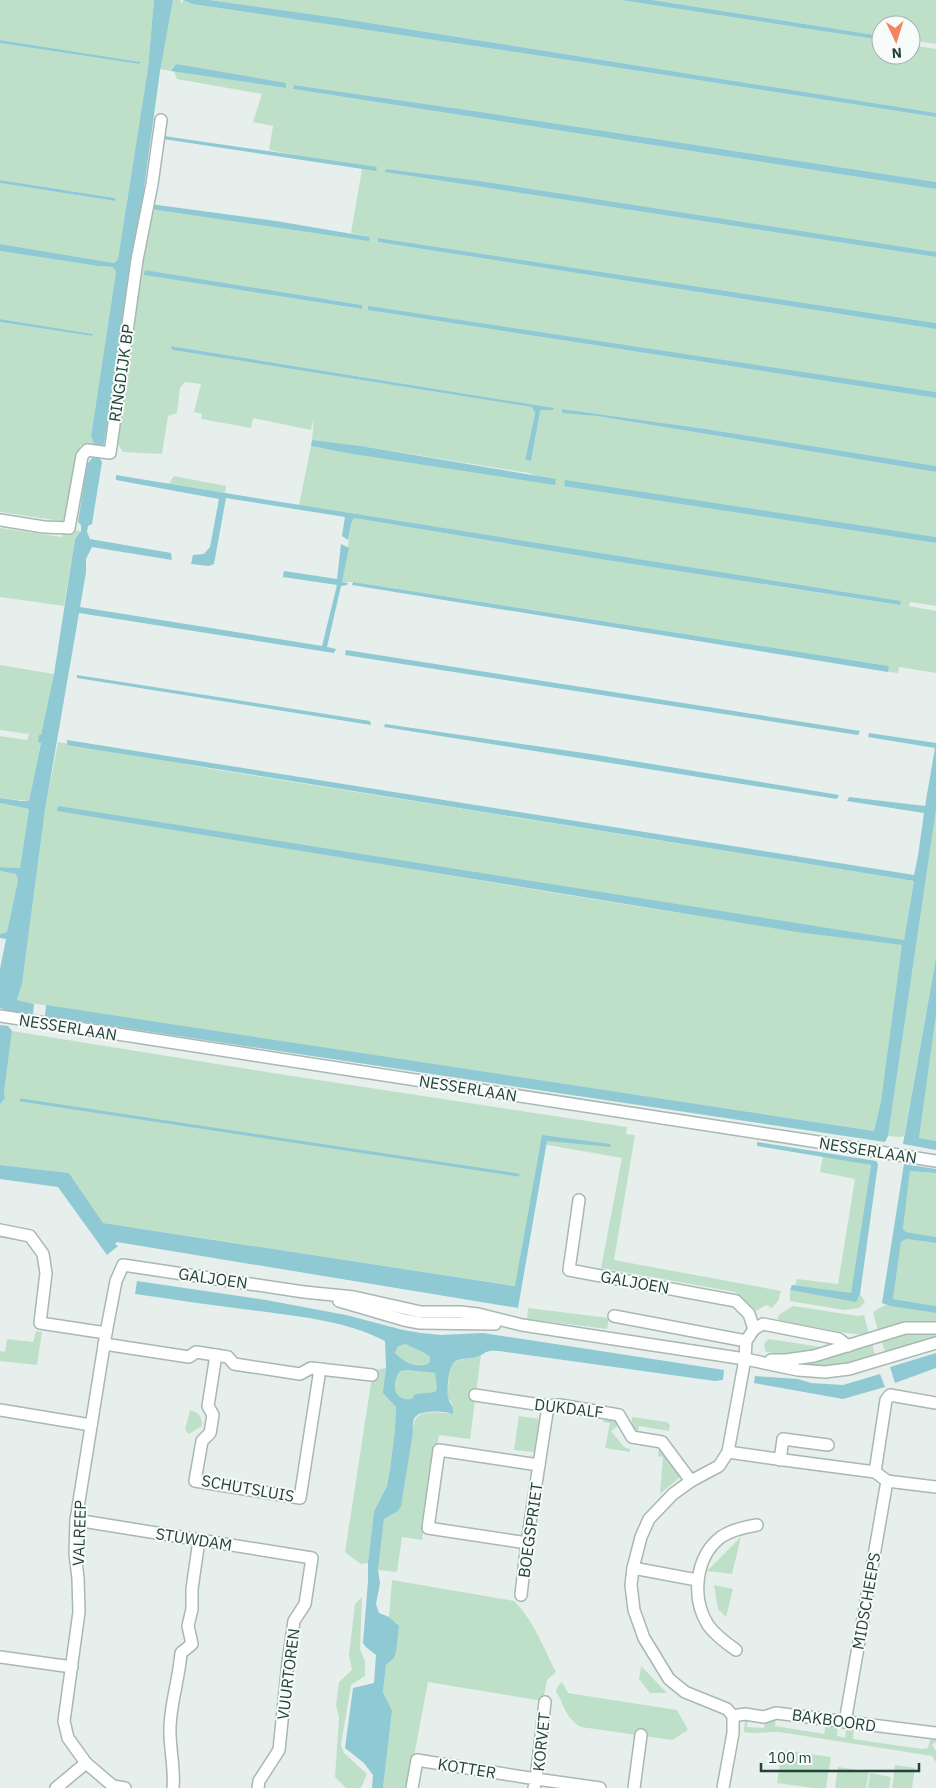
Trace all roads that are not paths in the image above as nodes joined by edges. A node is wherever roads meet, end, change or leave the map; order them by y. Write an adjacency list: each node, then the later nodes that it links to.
1 (161, 120): 2 (street, RINGDIJK BP)
2 (0, 520)
3 (0, 1016): 4 (street, NESSERLAAN)
4 (936, 1161)
5 (579, 1200): 10 (street, GALJOEN)
6 (0, 1230): 11 (street)
7 (122, 1265): 11 (street, VALREEP); 16 (street, GALJOEN)
8 (614, 1316): 12 (street)
9 (936, 1328): 14 (street, GALJOEN)
10 (754, 1329): 12 (street); 14 (street)
11 (105, 1338): 15 (street); 23 (street, VALREEP)
12 (746, 1341): 16 (street)
13 (936, 1343): 16 (street, GALJOEN)
14 (848, 1346): 16 (street, GALJOEN)
15 (216, 1355): 17 (street); 17 (street, SCHUTSLUIS)
16 (745, 1359): 25 (street)
17 (320, 1369): 18 (street)
18 (372, 1375)
19 (475, 1395): 21 (street, DUKDALF)
20 (936, 1403): 28 (street)
21 (548, 1406): 27 (street, BOEGSPRIET); 29 (street, DUKDALF)
22 (0, 1410): 23 (street)
23 (91, 1425): 32 (street, VALREEP)
24 (828, 1446): 26 (street)
25 (728, 1452): 26 (street); 29 (street)
26 (782, 1460): 28 (street)
27 (539, 1465): 35 (street, BOEGSPRIET); 35 (street, BOEGSPRIET)
28 (875, 1472): 30 (street)
29 (691, 1481): 37 (street)
30 (887, 1481): 31 (street); 45 (street, MIDSCHEEPS)
31 (936, 1487)
32 (76, 1520): 34 (street, STUWDAM); 42 (street, VALREEP)
33 (757, 1525): 38 (street)
34 (200, 1540): 36 (street, STUWDAM); 54 (street)
35 (527, 1543): 39 (street, BOEGSPRIET)
36 (312, 1558): 55 (street, VUURTOREN)
37 (633, 1568): 38 (street); 44 (street)
38 (697, 1580): 40 (street)
39 (521, 1595)
40 (736, 1650)
41 (0, 1657): 42 (street)
42 (72, 1667): 48 (street, VALREEP)
43 (545, 1702): 49 (street, KORVET)
44 (733, 1716): 45 (street, BAKBOORD); 51 (street)
45 (846, 1722): 46 (street, BAKBOORD)
46 (936, 1733)
47 (641, 1735): 58 (street)
48 (86, 1763): 50 (street, VALREEP); 52 (street)
49 (535, 1783): 56 (street, KOTTER); 57 (street, KORVET)
50 (113, 1787): 53 (street, VALREEP)
51 (727, 1787)
52 (56, 1788)
53 (125, 1788)
54 (173, 1788)
55 (258, 1788)
56 (412, 1788)
57 (600, 1788)
58 (634, 1788)

